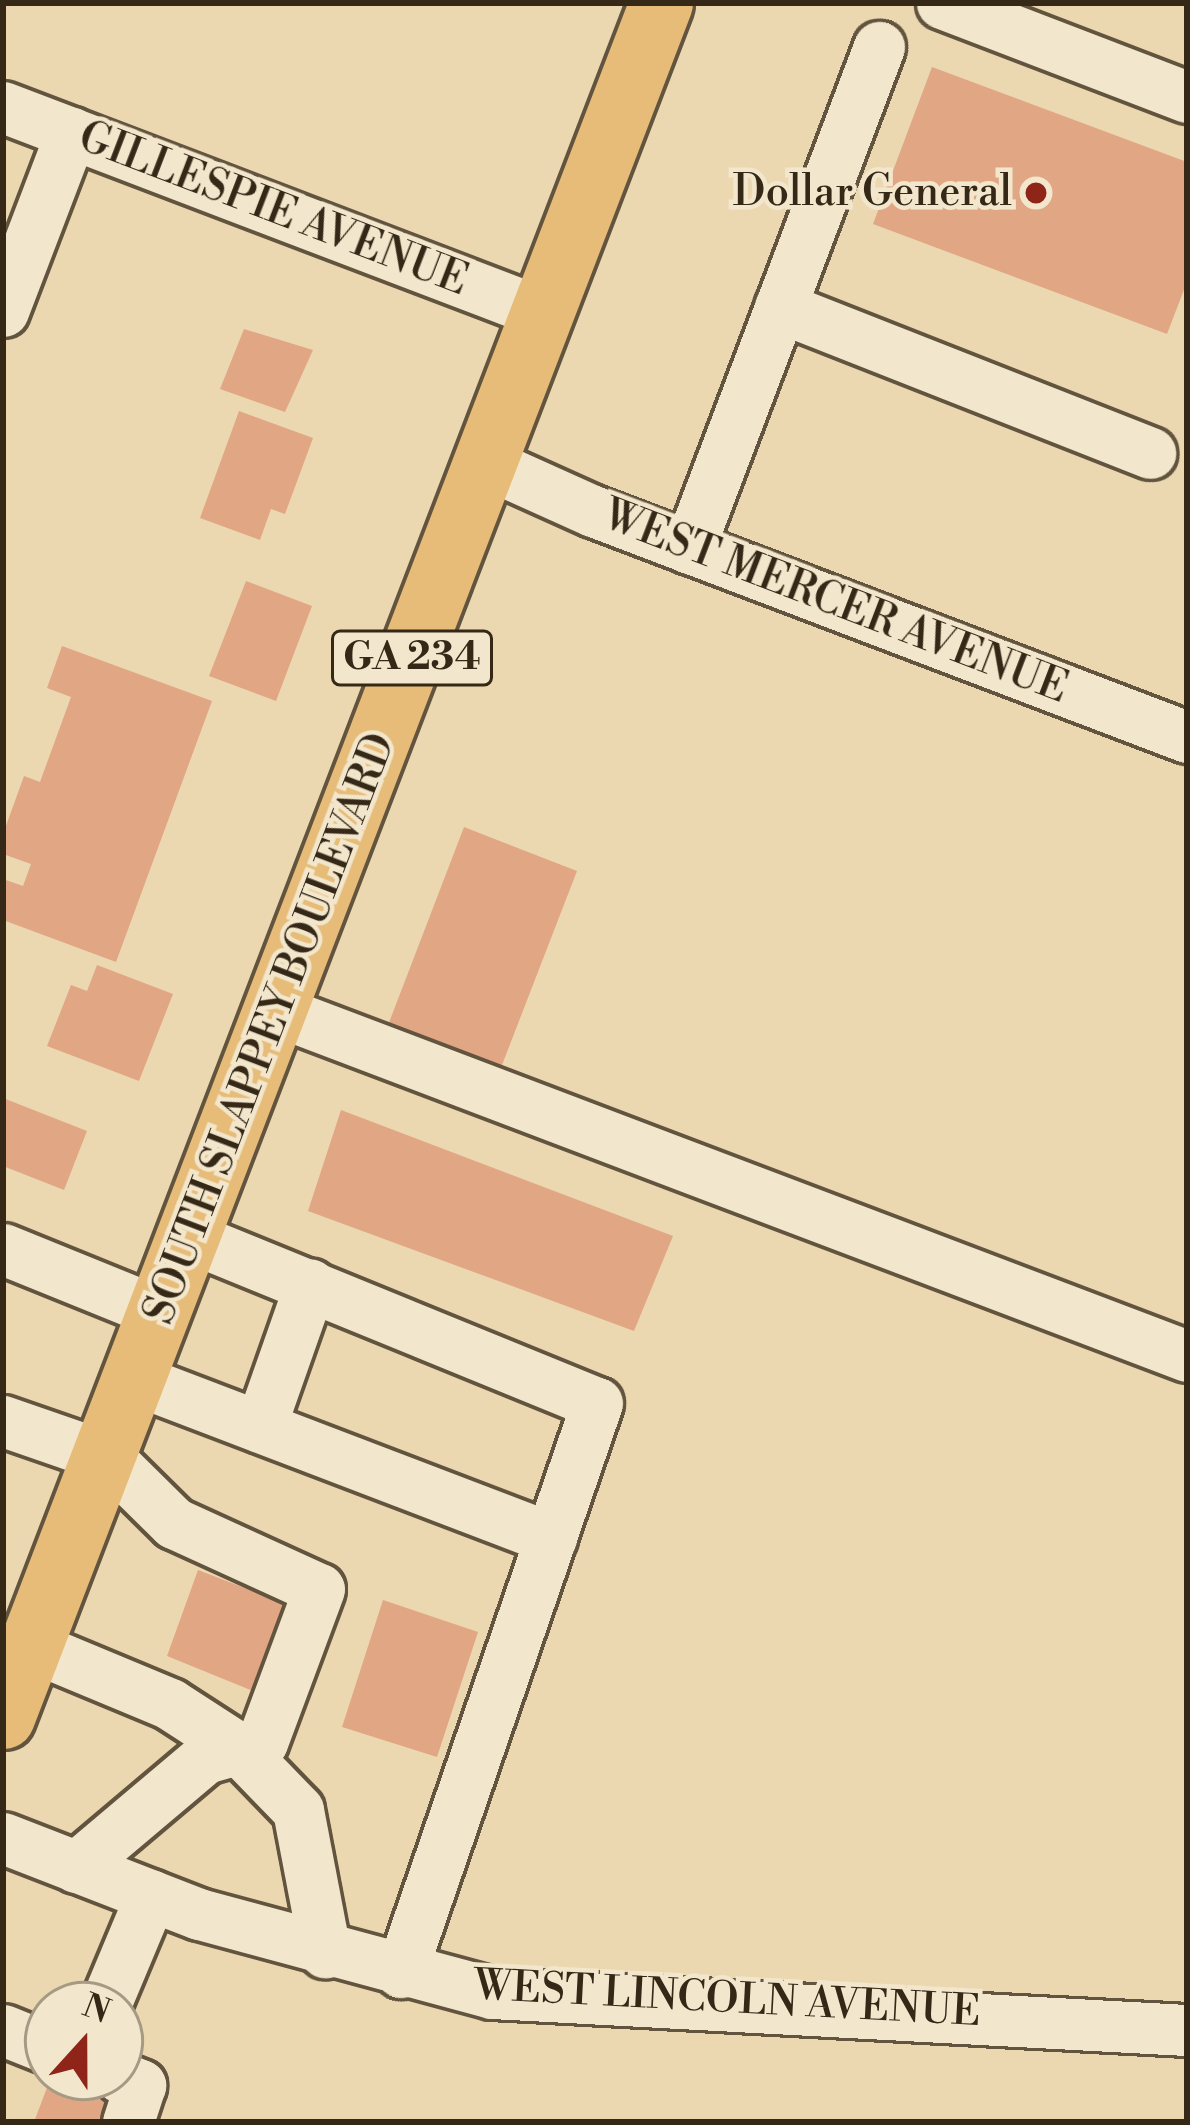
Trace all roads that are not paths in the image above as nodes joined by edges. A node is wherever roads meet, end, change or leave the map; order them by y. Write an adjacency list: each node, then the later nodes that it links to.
1 (661, 3): 9 (main road, SOUTH SLAPPEY BOULEVARD / GA 234)
2 (942, 3): 4 (street)
3 (879, 47): 7 (street)
4 (1187, 98)
5 (3, 107): 6 (street, GILLESPIE AVENUE)
6 (71, 133): 8 (street); 9 (street, GILLESPIE AVENUE)
7 (781, 307): 10 (street); 12 (street)
8 (3, 310)
9 (543, 313): 11 (main road, SOUTH SLAPPEY BOULEVARD / GA 234)
10 (1150, 452)
11 (486, 463): 12 (street, WEST MERCER AVENUE); 14 (main road, SOUTH SLAPPEY BOULEVARD / GA 234)
12 (688, 548): 13 (street, WEST MERCER AVENUE)
13 (1187, 737)
14 (278, 1011): 15 (main road, SOUTH SLAPPEY BOULEVARD / GA 234); 19 (street)
15 (192, 1238): 17 (street); 18 (main road, SOUTH SLAPPEY BOULEVARD / GA 234)
16 (3, 1249): 18 (street)
17 (310, 1285): 22 (street); 24 (street)
18 (163, 1314): 20 (main road, SOUTH SLAPPEY BOULEVARD / GA 234)
19 (1187, 1356)
20 (137, 1380): 22 (street); 23 (main road, SOUTH SLAPPEY BOULEVARD / GA 234)
21 (3, 1421): 23 (street)
22 (260, 1427): 24 (street)
23 (107, 1456): 25 (main road, SOUTH SLAPPEY BOULEVARD / GA 234); 26 (street)
24 (551, 1538): 31 (street)
25 (13, 1685): 26 (street)
26 (238, 1748): 28 (street); 30 (street)
27 (3, 1838): 28 (street, WEST LINCOLN AVENUE)
28 (76, 1867): 29 (street, WEST LINCOLN AVENUE)
29 (151, 1895): 30 (street, WEST LINCOLN AVENUE); 32 (street)
30 (325, 1952): 31 (street, WEST LINCOLN AVENUE)
31 (401, 1972): 33 (street, WEST LINCOLN AVENUE)
32 (115, 1981)
33 (1187, 2030)

